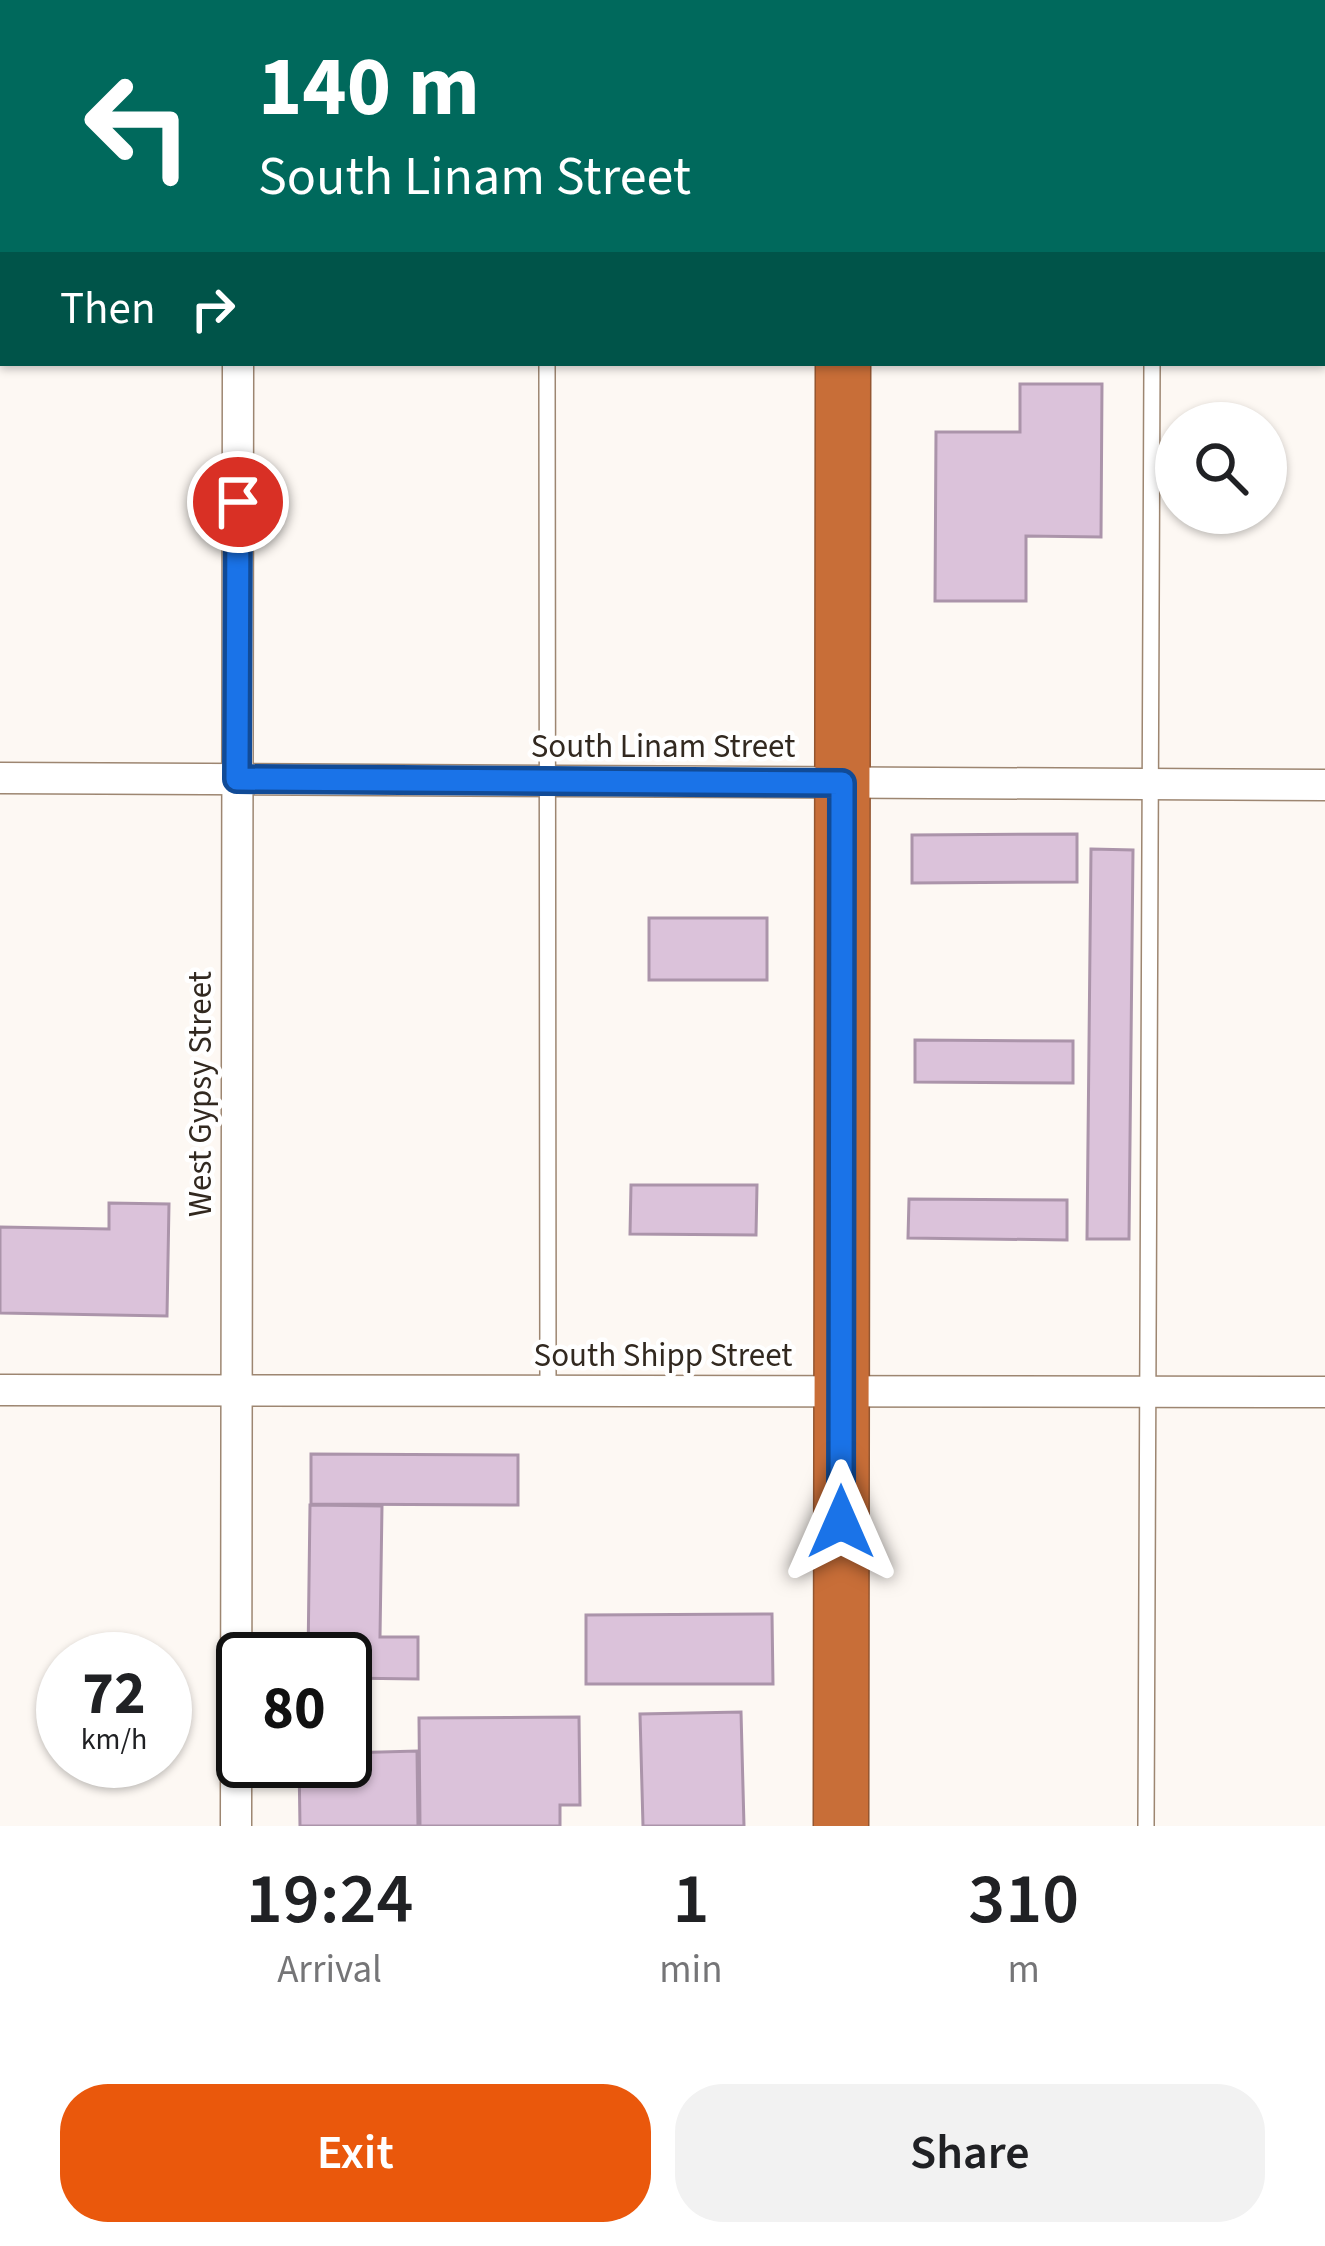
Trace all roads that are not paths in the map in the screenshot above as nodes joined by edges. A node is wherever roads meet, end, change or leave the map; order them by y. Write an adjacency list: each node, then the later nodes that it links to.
1 (238, 366): 6 (street, West Gypsy Street)
2 (547, 366): 7 (lane)
3 (842, 366): 8 (highway)
4 (1152, 366): 9 (lane)
5 (0, 778): 6 (street, South Linam Street)
6 (237, 779): 7 (street, South Linam Street); 12 (street, West Gypsy Street)
7 (548, 781): 8 (street, South Linam Street); 13 (lane)
8 (842, 783): 9 (street, South Linam Street); 14 (highway)
9 (1150, 784): 10 (street, South Linam Street); 15 (lane)
10 (1325, 785)
11 (0, 1390): 12 (street, South Shipp Street)
12 (235, 1390): 13 (street, South Shipp Street); 17 (street, West Gypsy Street)
13 (548, 1391): 14 (street, South Shipp Street)
14 (841, 1391): 15 (street, South Shipp Street); 18 (highway)
15 (1149, 1392): 16 (street, South Shipp Street); 19 (lane)
16 (1325, 1392)
17 (236, 1826)
18 (841, 1826)
19 (1146, 1826)

